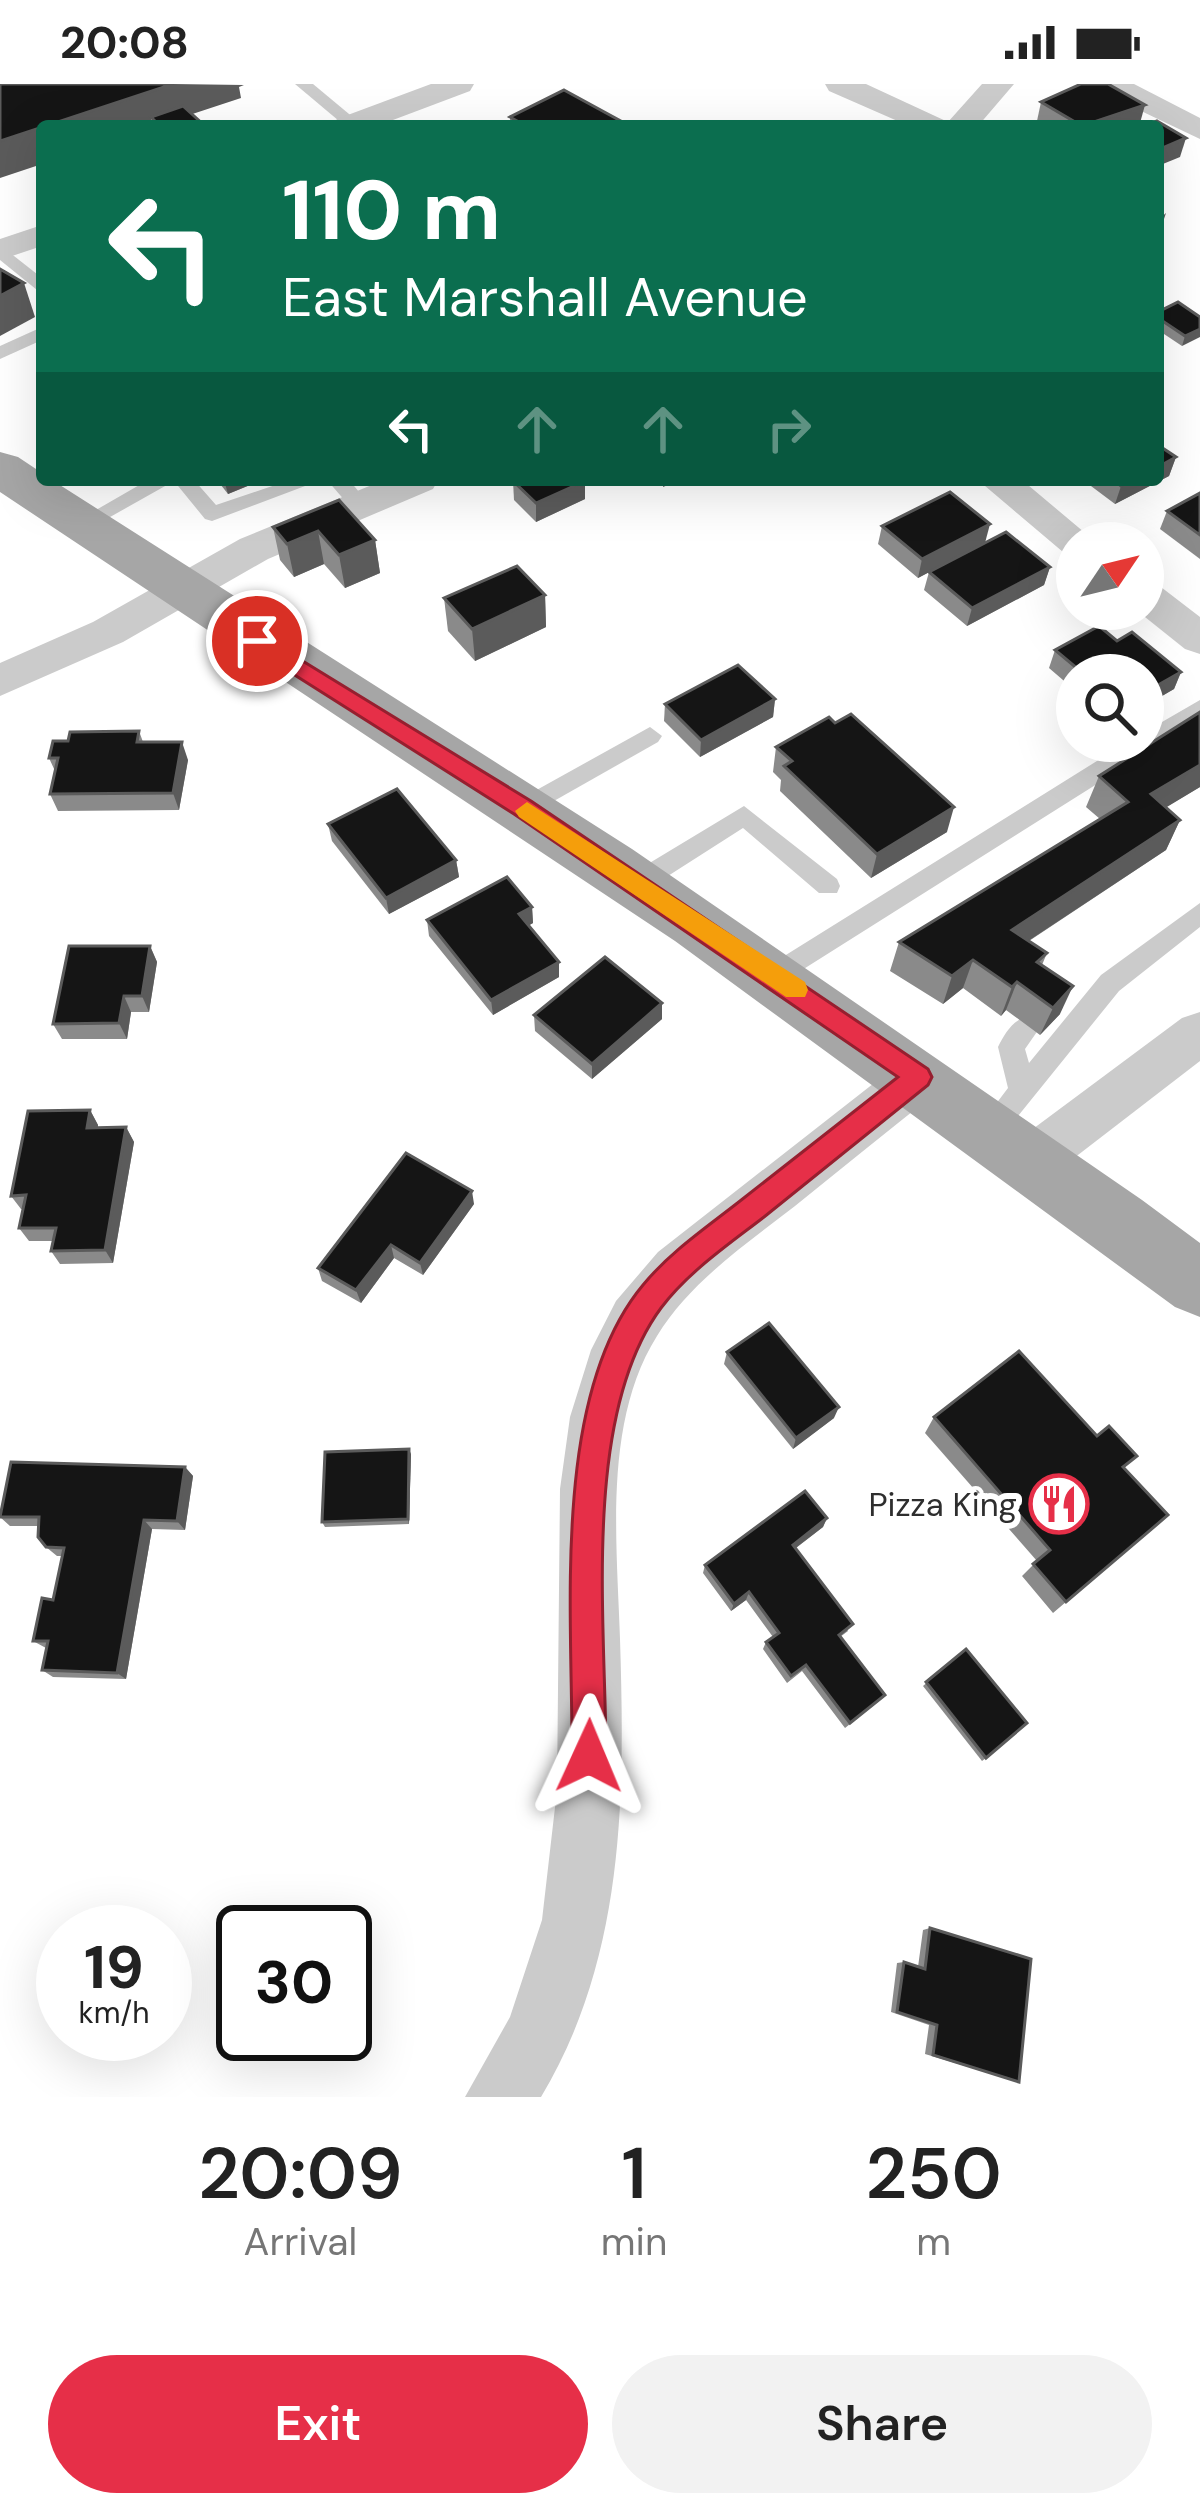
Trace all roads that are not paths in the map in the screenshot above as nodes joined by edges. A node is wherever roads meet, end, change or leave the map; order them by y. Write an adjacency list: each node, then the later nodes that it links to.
1 (303, 84): 6 (lane)
2 (459, 84): 7 (street)
3 (840, 84): 8 (street)
4 (999, 84): 9 (street)
5 (1110, 84): 10 (street)
6 (346, 120)
7 (365, 120)
8 (921, 120)
9 (966, 120)
10 (1200, 130)
11 (36, 237): 12 (street)
12 (0, 250): 13 (lane)
13 (36, 283)
14 (36, 335): 15 (lane)
15 (0, 353)
16 (0, 468): 23 (main road)
17 (153, 486): 23 (lane)
18 (188, 486): 19 (lane)
19 (294, 486)
20 (383, 486): 22 (street)
21 (1005, 486): 24 (street)
22 (348, 492): 25 (street)
23 (80, 525): 25 (main road)
24 (1056, 526)
25 (182, 592): 28 (street); 31 (main road)
26 (1164, 611): 27 (street)
27 (1200, 639)
28 (0, 681)
29 (1200, 708): 35 (lane)
30 (650, 736): 31 (lane)
31 (523, 808): 32 (main road)
32 (637, 884): 33 (lane); 35 (main road)
33 (828, 886)
34 (1200, 913): 36 (lane)
35 (774, 975): 40 (main road)
36 (1110, 983): 37 (lane); 41 (lane)
37 (1076, 988)
38 (1028, 1026): 41 (lane)
39 (1200, 1033): 41 (street)
40 (919, 1077): 41 (main road); 43 (street)
41 (1015, 1125): 42 (main road)
42 (1200, 1284)
43 (501, 2097)

